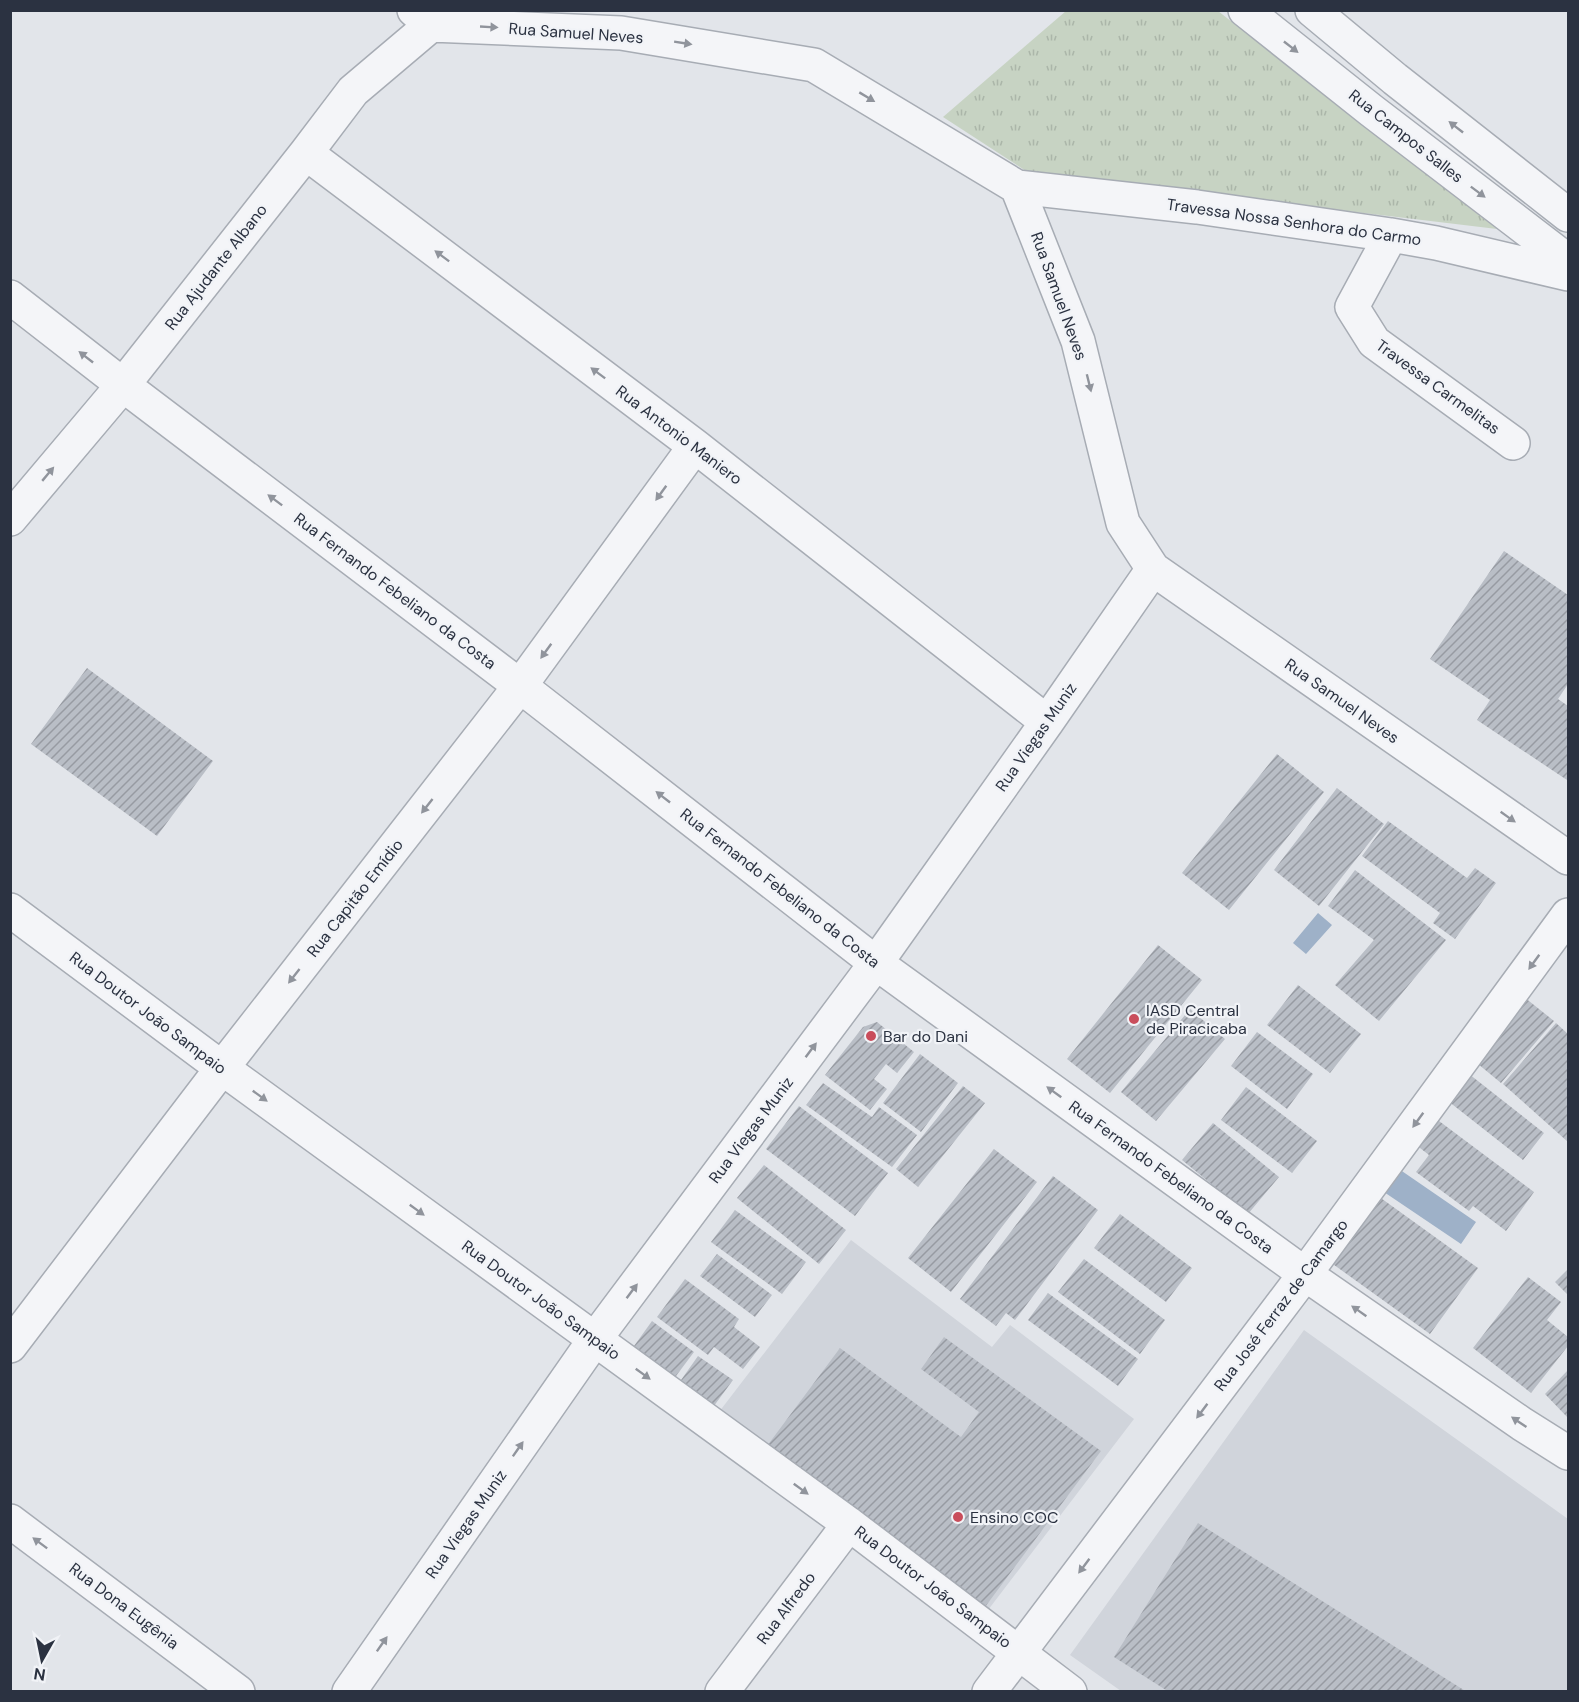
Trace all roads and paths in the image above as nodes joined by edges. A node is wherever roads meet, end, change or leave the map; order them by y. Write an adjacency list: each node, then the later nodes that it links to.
1 (1245, 10): 5 (street, Rua Campos Salles, one-way to 5)
2 (1312, 10): 4 (street)
3 (422, 18): 6 (street, Rua Ajudante Albano); 7 (street, Rua Samuel Neves, one-way to 7)
4 (1395, 79): 5 (street); 8 (street, one-way to 4)
5 (1372, 111): 10 (street, Rua Campos Salles, one-way to 10)
6 (306, 153): 13 (street, Rua Ajudante Albano); 15 (street, Rua Antonio Maniero, one-way to 6)
7 (1017, 187): 9 (street, Travessa Nossa Senhora do Carmo); 17 (street, Rua Samuel Neves, one-way to 17)
8 (1569, 215)
9 (1391, 235): 11 (street, Travessa Nossa Senhora do Carmo); 14 (street, Travessa Carmelitas)
10 (1569, 261)
11 (1569, 274)
12 (10, 297): 13 (street, Rua Fernando Febeliano da Costa, one-way to 12)
13 (123, 385): 16 (street, Rua Ajudante Albano, one-way to 13); 18 (street, Rua Fernando Febeliano da Costa, one-way to 13)
14 (1513, 442)
15 (695, 446): 18 (street, Rua Capitão Emídio, one-way to 18); 19 (street, Rua Antonio Maniero)
16 (10, 519)
17 (1153, 569): 19 (street, Rua Viegas Muniz); 20 (street, Rua Samuel Neves, one-way to 20)
18 (520, 686): 23 (street, Rua Fernando Febeliano da Costa, one-way to 18); 24 (street, Rua Capitão Emídio, one-way to 24)
19 (1047, 722): 23 (street, Rua Viegas Muniz)
20 (1569, 858)
21 (10, 910): 24 (street, Rua Doutor João Sampaio)
22 (1569, 915): 25 (street, Rua José Ferraz de Camargo, one-way to 25)
23 (876, 963): 25 (street, Rua Fernando Febeliano da Costa, one-way to 23); 26 (street, Rua Viegas Muniz, one-way to 23)
24 (222, 1068): 26 (street, Rua Doutor João Sampaio, one-way to 26); 27 (street, Rua Capitão Emídio)
25 (1305, 1274): 28 (street, Rua Fernando Febeliano da Costa, one-way to 25); 31 (street, Rua José Ferraz de Camargo, one-way to 31)
26 (595, 1339): 30 (street, Rua Doutor João Sampaio, one-way to 30); 33 (street, Rua Viegas Muniz, one-way to 26)
27 (10, 1346)
28 (1569, 1453)
29 (10, 1521): 32 (street, Rua Dona Eugênia, one-way to 29)
30 (849, 1524): 31 (street, Rua Doutor João Sampaio); 34 (street, Rua Alfredo)
31 (1019, 1652): 35 (street, Rua José Ferraz de Camargo); 36 (street, Rua Doutor João Sampaio)
32 (238, 1692)
33 (349, 1692)
34 (722, 1692)
35 (988, 1692)
36 (1070, 1692)

